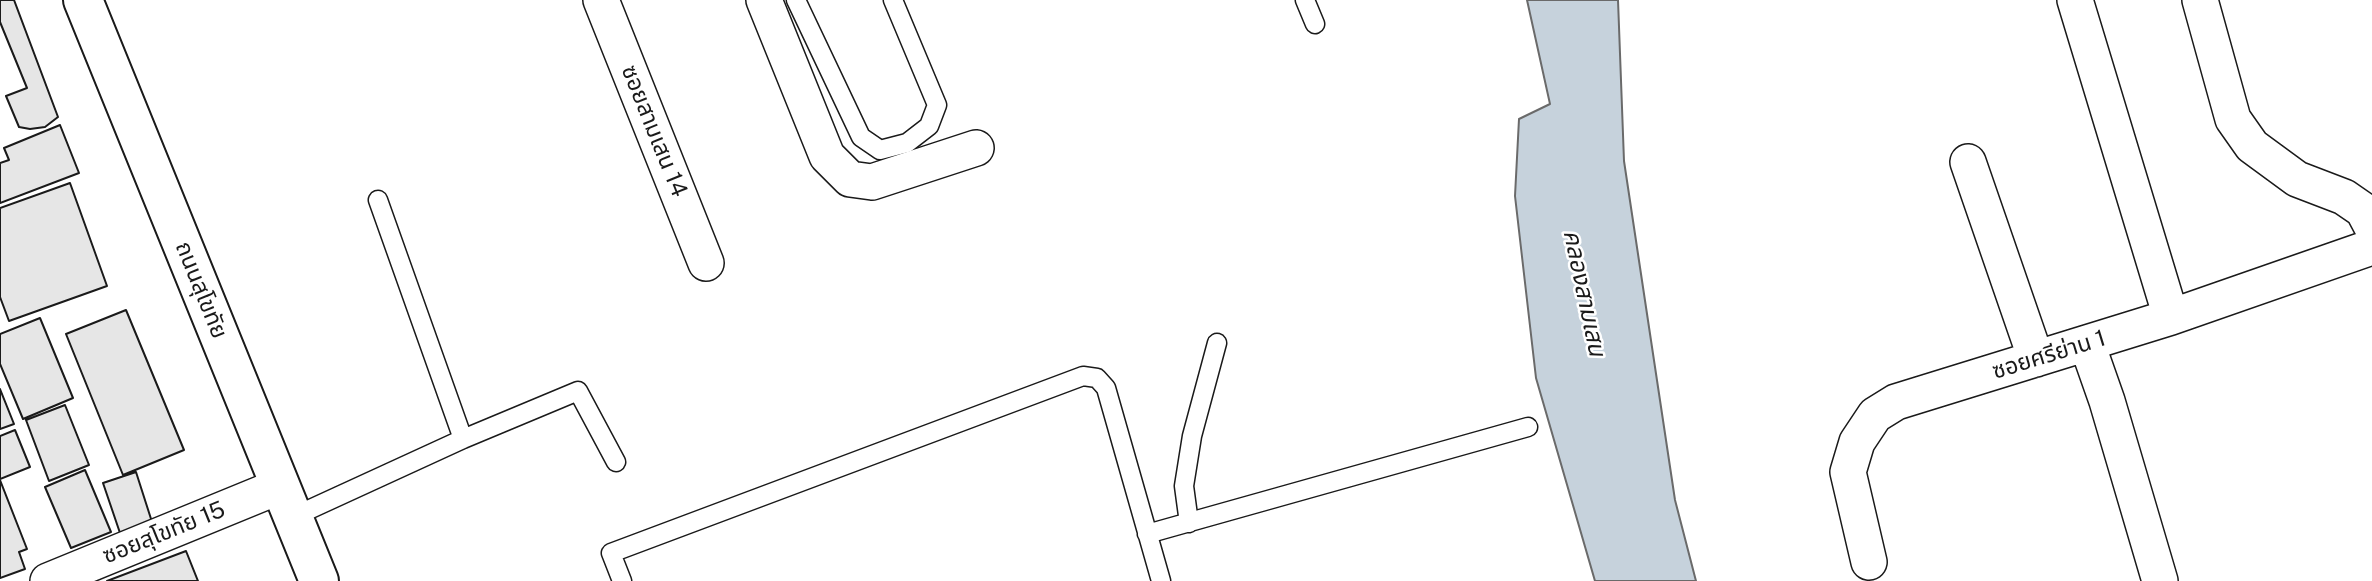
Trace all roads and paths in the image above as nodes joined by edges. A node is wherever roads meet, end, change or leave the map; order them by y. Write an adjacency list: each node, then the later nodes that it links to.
1 (83, 0): 23 (street, ถนนสุโขทัย)
2 (601, 0): 15 (street, ซอยสามเสน 14)
3 (764, 0): 10 (street)
4 (796, 0): 5 (lane)
5 (893, 0)
6 (1305, 0): 9 (lane)
7 (2075, 0): 16 (street)
8 (2200, 0): 13 (street)
9 (1315, 24)
10 (976, 148)
11 (1968, 162): 19 (street)
12 (378, 200): 21 (lane)
13 (2372, 227)
14 (2372, 247): 16 (street, ซอยศรีย่าน 1)
15 (706, 263)
16 (2171, 317): 18 (street, ซอยศรีย่าน 1)
17 (1217, 343): 24 (lane)
18 (2087, 344): 19 (street, ซอยศรีย่าน 1); 31 (street)
19 (2036, 359): 26 (street, ซอยศรีย่าน 1)
20 (1528, 427): 24 (lane)
21 (463, 439): 22 (lane); 23 (lane)
22 (616, 462)
23 (287, 501): 27 (street, ซอยสุโขทัย 15); 28 (street, ถนนสุโขทัย)
24 (1189, 523): 25 (lane)
25 (1147, 534): 29 (lane); 30 (lane)
26 (1869, 562)
27 (48, 581)
28 (319, 581)
29 (622, 581)
30 (1161, 581)
31 (2160, 581)

